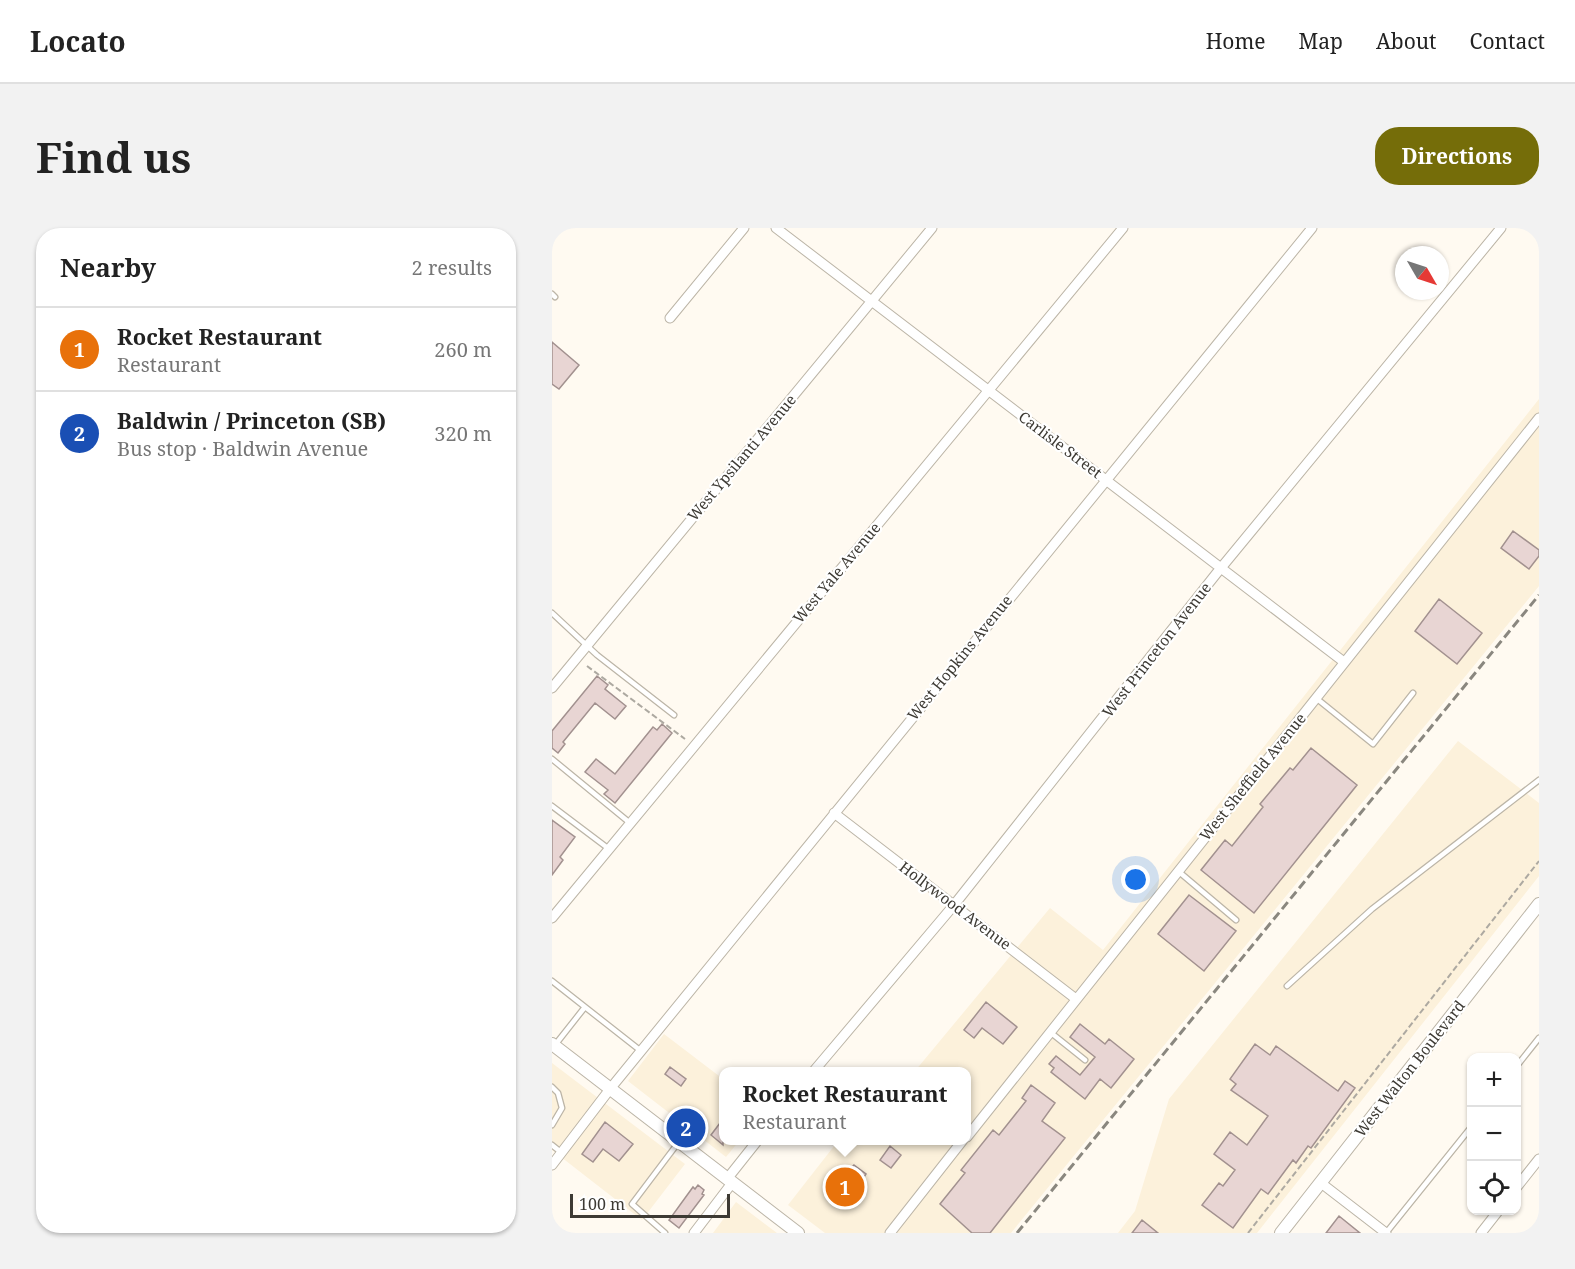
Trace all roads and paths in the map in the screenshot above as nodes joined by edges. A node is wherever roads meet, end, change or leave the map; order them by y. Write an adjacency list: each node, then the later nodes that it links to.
1 (744, 228): 8 (street)
2 (776, 228): 7 (street, Carlisle Street)
3 (932, 228): 7 (street, West Ypsilanti Avenue)
4 (1123, 228): 9 (street, West Yale Avenue)
5 (1312, 228): 11 (street, West Hopkins Avenue)
6 (1502, 228): 12 (street, West Princeton Avenue)
7 (872, 301): 9 (street, Carlisle Street); 14 (street, West Ypsilanti Avenue)
8 (670, 318)
9 (989, 391): 11 (street, Carlisle Street); 26 (street, West Yale Avenue)
10 (1539, 417): 15 (street, West Sheffield Avenue)
11 (1105, 480): 12 (street, Carlisle Street); 25 (street, West Hopkins Avenue)
12 (1221, 568): 15 (street, Carlisle Street); 31 (street, West Princeton Avenue)
13 (552, 613): 14 (lane)
14 (587, 645): 17 (street, West Ypsilanti Avenue); 20 (lane)
15 (1344, 662): 19 (street, West Sheffield Avenue)
16 (587, 666): 21 (path)
17 (552, 688)
18 (1413, 693): 19 (lane)
19 (1316, 698): 29 (street, West Sheffield Avenue)
20 (674, 715)
21 (685, 739)
22 (552, 759): 26 (lane)
23 (1539, 780): 35 (lane)
24 (552, 806): 27 (lane)
25 (834, 813): 31 (street, Hollywood Avenue); 41 (street, West Hopkins Avenue)
26 (630, 823): 27 (street, West Yale Avenue)
27 (609, 849): 32 (street, West Yale Avenue)
28 (1539, 861): 65 (path)
29 (1178, 871): 33 (lane); 36 (street, West Sheffield Avenue)
30 (1539, 904): 59 (main road, West Walton Boulevard)
31 (954, 905): 36 (street, Hollywood Avenue); 44 (street, West Princeton Avenue)
32 (552, 918)
33 (1236, 920)
34 (552, 981): 37 (lane)
35 (1287, 986)
36 (1076, 999): 38 (street, West Sheffield Avenue)
37 (585, 1007): 40 (lane); 41 (lane)
38 (1050, 1032): 42 (lane); 48 (street, West Sheffield Avenue)
39 (1539, 1038): 43 (lane)
40 (553, 1045): 46 (main road)
41 (641, 1051): 46 (street, West Hopkins Avenue)
42 (1085, 1060)
43 (1521, 1061)
44 (816, 1067)
45 (552, 1087): 47 (lane)
46 (610, 1089): 50 (main road); 54 (street, West Hopkins Avenue)
47 (552, 1125)
48 (971, 1131)
49 (1467, 1132): 67 (lane)
50 (680, 1140): 57 (main road); 61 (lane)
51 (552, 1145): 54 (lane)
52 (755, 1145): 57 (street)
53 (959, 1145): 64 (street)
54 (562, 1153): 56 (street, West Hopkins Avenue)
55 (1539, 1159): 58 (street)
56 (552, 1166)
57 (730, 1181): 62 (street); 63 (main road)
58 (1521, 1182)
59 (1321, 1183): 66 (main road, West Walton Boulevard); 67 (street)
60 (1495, 1215): 68 (street)
61 (665, 1233)
62 (694, 1233)
63 (798, 1233)
64 (890, 1233)
65 (1248, 1233)
66 (1281, 1233)
67 (1386, 1233)
68 (1481, 1233)

